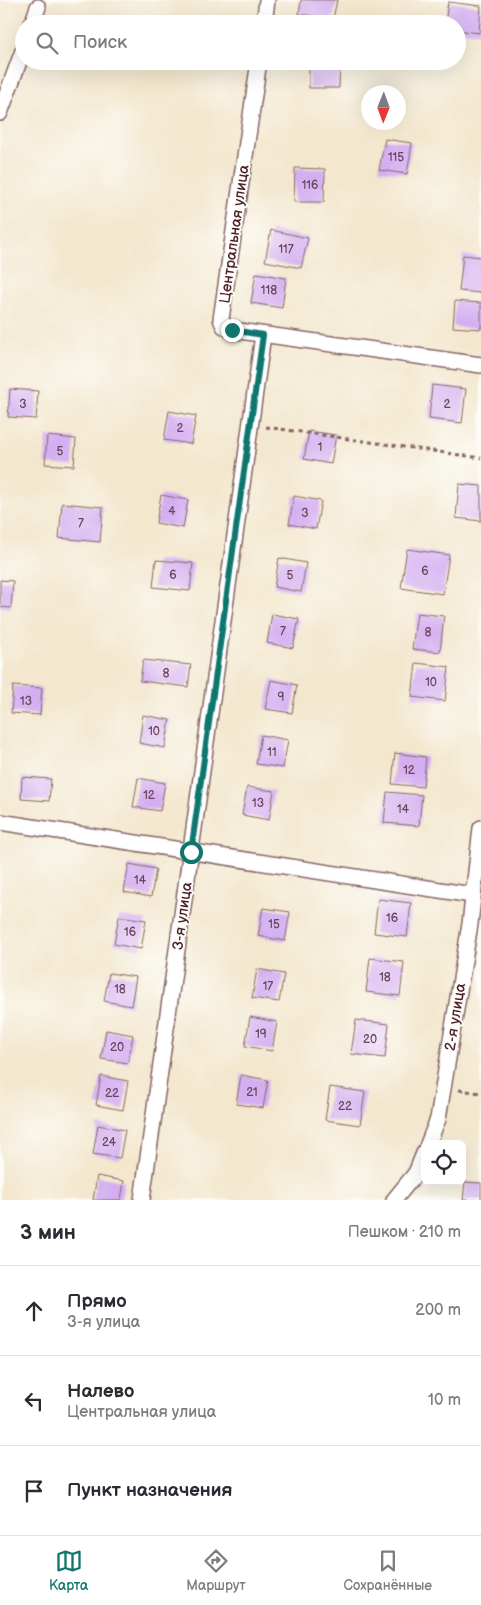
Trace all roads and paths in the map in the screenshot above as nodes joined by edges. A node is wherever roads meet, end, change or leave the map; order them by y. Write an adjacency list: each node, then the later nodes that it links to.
1 (267, 0): 4 (street)
2 (38, 7): 3 (street)
3 (35, 15)
4 (265, 15)
5 (16, 70): 7 (street)
6 (258, 70): 8 (street, Центральная улица)
7 (0, 113)
8 (263, 335): 9 (street, Центральная улица); 10 (street, 3-я улица)
9 (481, 365)
10 (251, 425): 11 (path); 14 (street, 3-я улица)
11 (481, 458)
12 (0, 822): 14 (street)
13 (481, 828): 15 (street, 2-я улица)
14 (191, 852): 15 (street); 21 (street, 3-я улица)
15 (472, 895): 16 (street, 2-я улица)
16 (475, 925): 17 (street, 2-я улица)
17 (443, 1088): 18 (path); 19 (street, 2-я улица)
18 (481, 1093)
19 (430, 1140)
20 (421, 1161): 22 (street)
21 (142, 1200)
22 (394, 1200)

